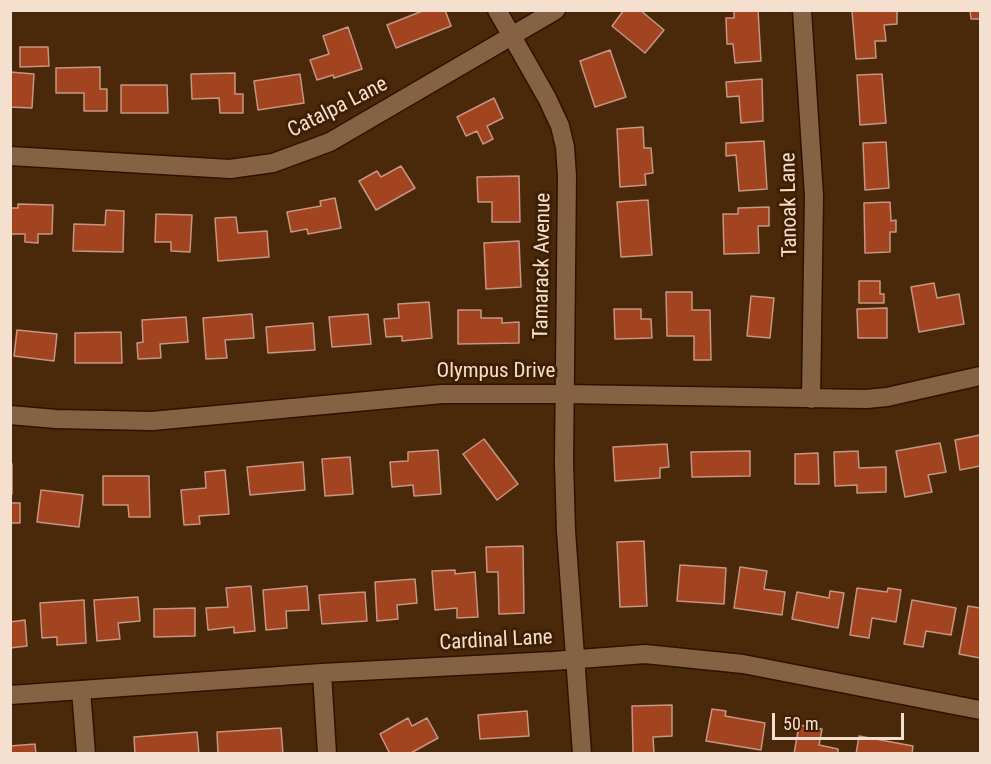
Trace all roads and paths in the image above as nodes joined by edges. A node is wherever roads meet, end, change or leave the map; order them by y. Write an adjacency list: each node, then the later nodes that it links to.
1 (497, 10): 4 (street, Tamarack Avenue)
2 (556, 10): 4 (street, Catalpa Lane)
3 (802, 10): 8 (street, Tanoak Lane)
4 (512, 36): 5 (street, Catalpa Lane); 7 (street, Tamarack Avenue)
5 (10, 156)
6 (981, 376): 8 (street, Olympus Drive)
7 (564, 394): 8 (street, Olympus Drive); 9 (street, Olympus Drive); 10 (street, Tamarack Avenue)
8 (811, 399)
9 (10, 415)
10 (576, 659): 11 (street, Cardinal Lane); 14 (street, Cardinal Lane); 17 (street, Tamarack Avenue)
11 (322, 673): 12 (street, Cardinal Lane); 16 (street)
12 (81, 690): 13 (street, Cardinal Lane); 15 (street)
13 (10, 695)
14 (981, 710)
15 (86, 753)
16 (327, 753)
17 (582, 753)

